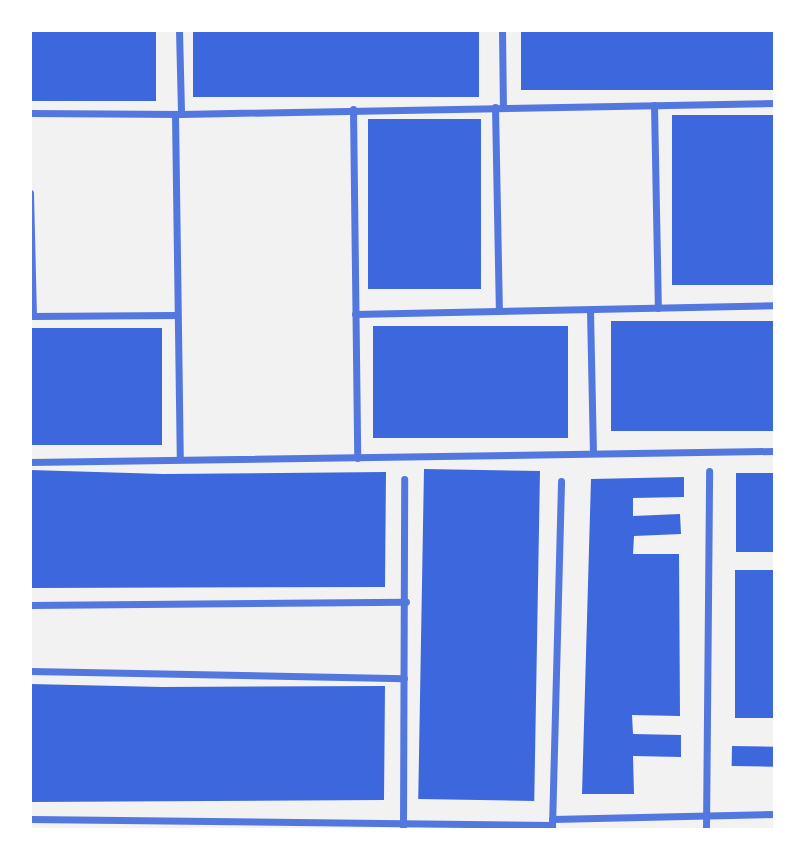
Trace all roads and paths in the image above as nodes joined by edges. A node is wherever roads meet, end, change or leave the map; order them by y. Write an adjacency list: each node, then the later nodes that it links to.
1 (179, 30): 8 (street)
2 (502, 30): 5 (street)
3 (775, 103): 4 (street)
4 (654, 105): 5 (street); 11 (street)
5 (499, 107): 6 (street); 12 (street)
6 (353, 109): 8 (street); 15 (street)
7 (30, 113): 8 (street)
8 (178, 114): 14 (street)
9 (30, 193): 16 (street)
10 (775, 305): 11 (street)
11 (659, 308): 13 (street)
12 (499, 311): 13 (street); 15 (street)
13 (590, 311): 18 (street)
14 (177, 314): 16 (street); 19 (street)
15 (355, 314): 20 (street)
16 (31, 316)
17 (775, 451): 18 (street)
18 (593, 453): 20 (street)
19 (180, 458): 20 (street); 21 (street)
20 (357, 458)
21 (30, 462)
22 (709, 471): 30 (street)
23 (404, 479): 25 (street)
24 (561, 481): 32 (street)
25 (406, 602): 26 (street); 28 (street)
26 (30, 605)
27 (30, 671): 28 (street)
28 (404, 678): 33 (street)
29 (775, 814): 30 (street)
30 (706, 816): 32 (street); 34 (street)
31 (30, 819): 33 (street)
32 (552, 825): 33 (street)
33 (403, 826)
34 (706, 830)

